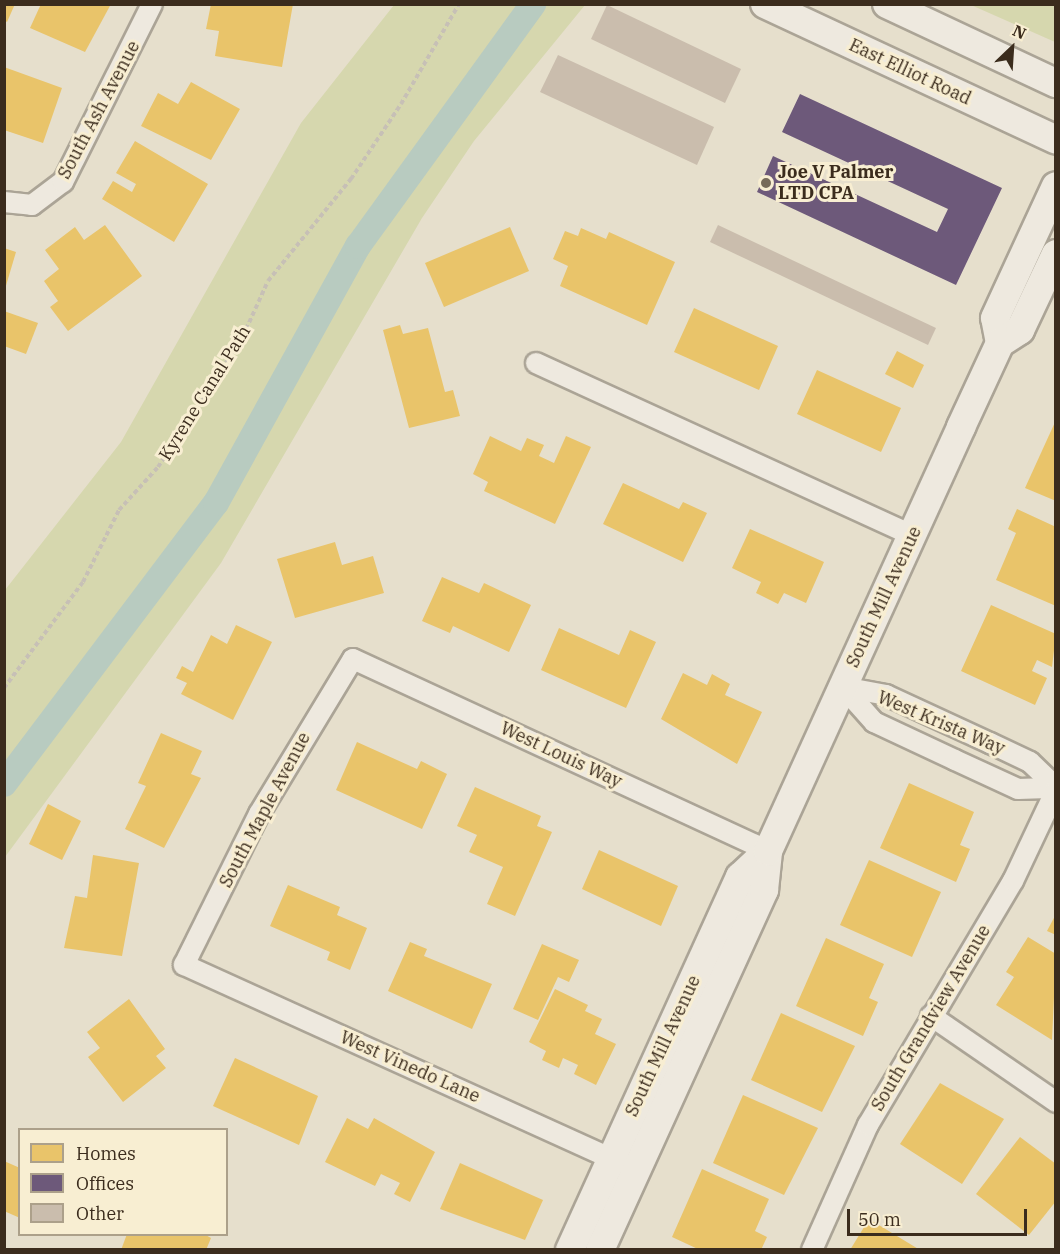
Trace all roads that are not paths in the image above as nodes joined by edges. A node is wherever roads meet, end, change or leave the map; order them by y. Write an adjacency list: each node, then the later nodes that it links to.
1 (152, 4): 7 (street, South Ash Avenue)
2 (765, 4): 5 (street, East Elliot Road)
3 (887, 4): 4 (street)
4 (1056, 82)
5 (1056, 140)
6 (1056, 186): 9 (street)
7 (4, 202)
8 (1056, 254): 9 (street, South Mill Avenue)
9 (1000, 343): 11 (street, South Mill Avenue)
10 (536, 363): 11 (street)
11 (912, 535): 13 (street, South Mill Avenue)
12 (353, 659): 17 (street, West Louis Way); 18 (street, South Maple Avenue)
13 (843, 687): 14 (street, West Krista Way); 15 (street, West Krista Way); 17 (street, South Mill Avenue)
14 (968, 732): 15 (street); 16 (street, West Krista Way)
15 (955, 760): 16 (street, West Krista Way)
16 (1056, 789): 19 (street, South Grandview Avenue)
17 (768, 851): 21 (street, South Mill Avenue)
18 (184, 965): 21 (street, West Vinedo Lane)
19 (931, 1016): 20 (street); 24 (street, South Grandview Avenue)
20 (1056, 1102)
21 (624, 1164): 22 (street, South Mill Avenue); 23 (street, South Mill Avenue)
22 (570, 1250)
23 (600, 1250)
24 (812, 1250)

